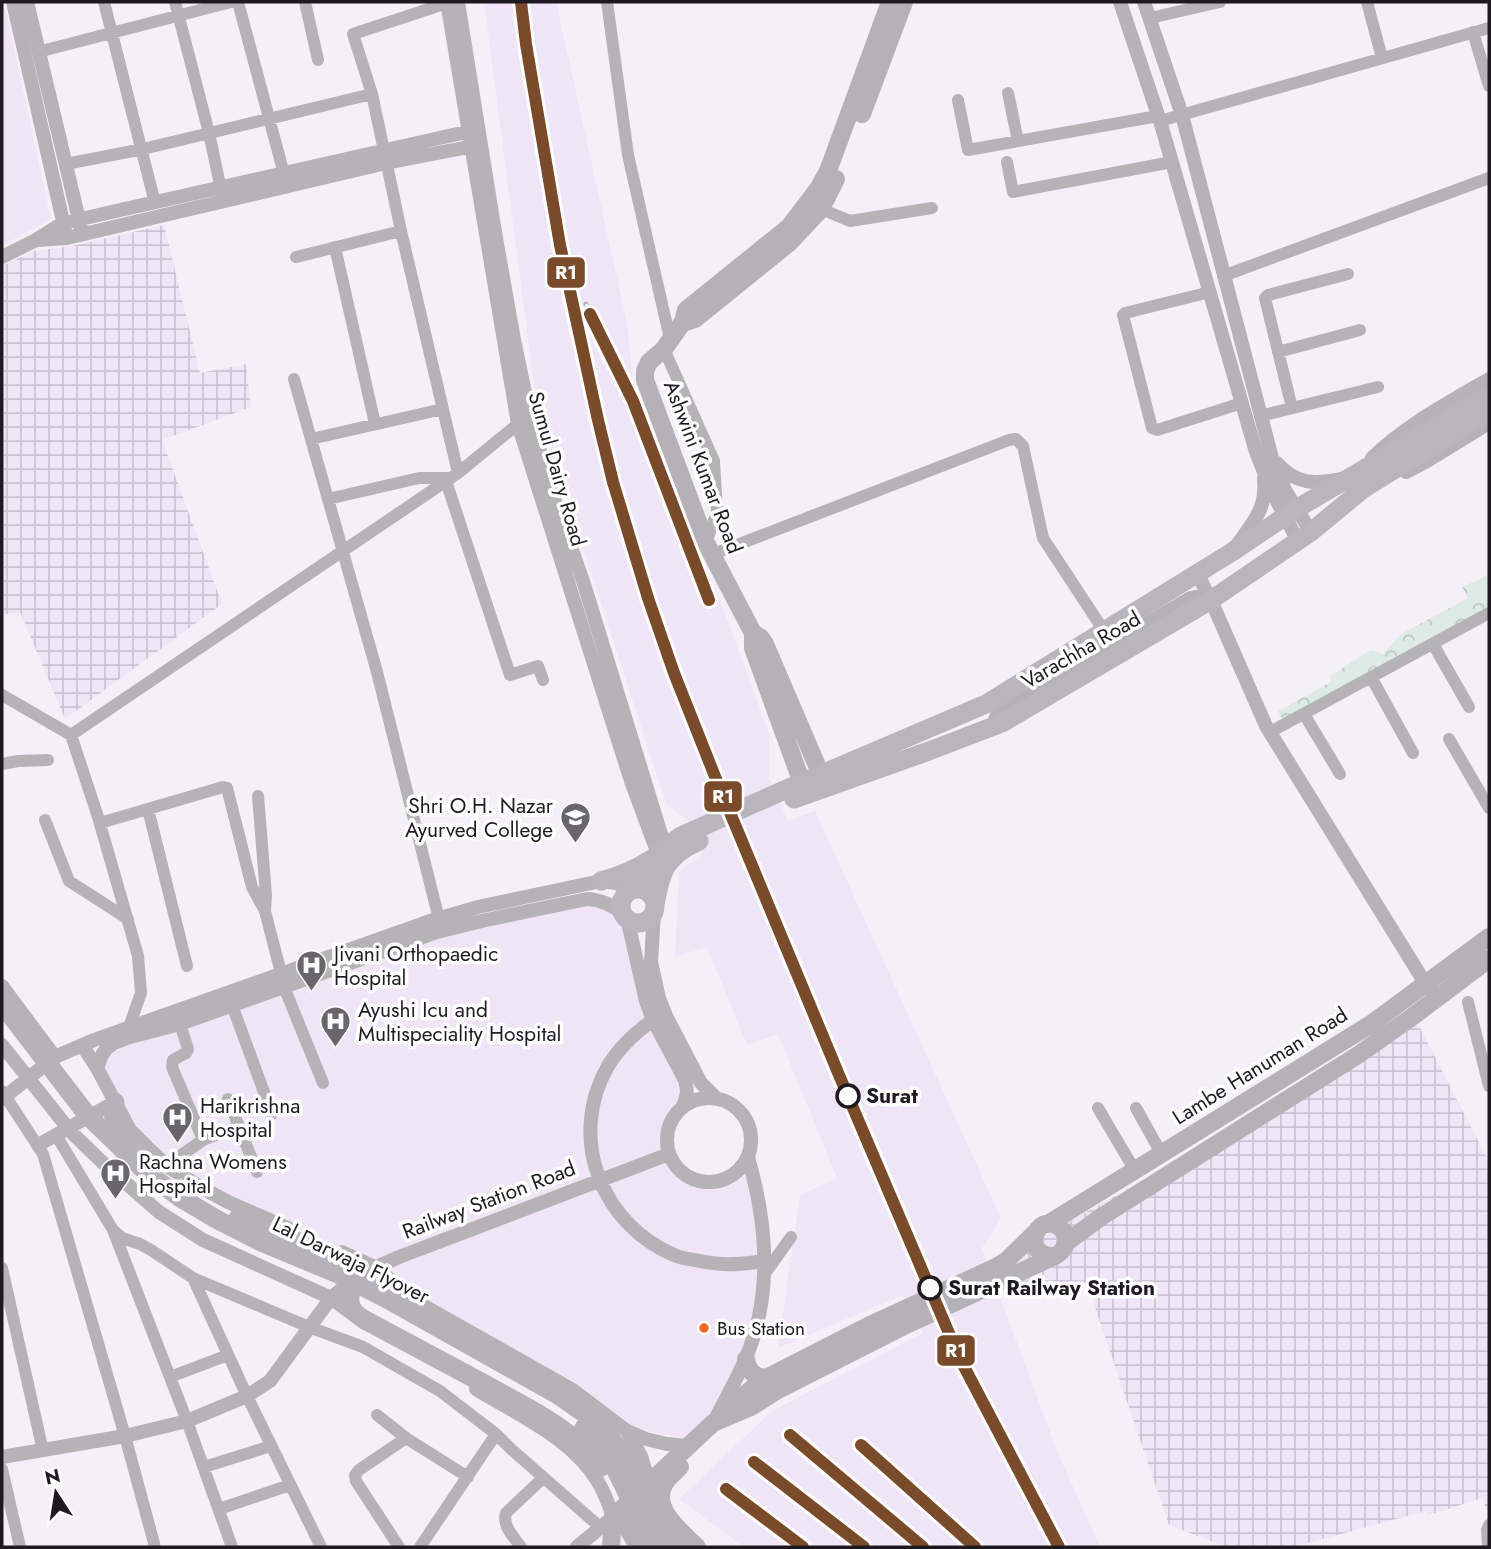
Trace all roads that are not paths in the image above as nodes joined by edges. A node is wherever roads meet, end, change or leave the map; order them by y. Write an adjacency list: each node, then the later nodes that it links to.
1 (13, 2): 46 (street)
2 (27, 2): 21 (street)
3 (104, 2): 19 (street)
4 (175, 2): 16 (street)
5 (231, 2): 16 (street)
6 (238, 2): 30 (street)
7 (304, 2): 23 (street)
8 (451, 2): 26 (street); 32 (street, Sumul Dairy Road)
9 (607, 2): 59 (street)
10 (890, 2): 48 (main road, Ashwini Kumar Road)
11 (904, 2): 44 (main road, Ashwini Kumar Road)
12 (1121, 2): 29 (street)
13 (1144, 2): 17 (street)
14 (1220, 2): 17 (street)
15 (1367, 2): 22 (street)
16 (179, 15): 19 (street); 31 (street)
17 (1150, 18): 28 (street)
18 (1489, 28): 20 (street)
19 (111, 32): 21 (street); 34 (street)
20 (1473, 32): 22 (street); 24 (street)
21 (38, 52): 38 (street)
22 (1382, 58): 28 (street)
23 (318, 60)
24 (1489, 86)
25 (1008, 93): 33 (street)
26 (372, 94): 30 (street); 35 (street)
27 (958, 100): 33 (street)
28 (1182, 115): 29 (street); 56 (street)
29 (1159, 118): 33 (street); 37 (street)
30 (270, 119): 31 (street); 39 (street)
31 (209, 133): 34 (street); 41 (street)
32 (475, 138): 35 (street); 70 (street, Sumul Dairy Road)
33 (1018, 141)
34 (143, 149): 38 (street); 42 (street)
35 (385, 157): 39 (street); 41 (street); 47 (street)
36 (1007, 162): 37 (street)
37 (1172, 162): 57 (street)
38 (66, 164): 45 (street)
39 (284, 174): 41 (street)
40 (1489, 178): 56 (street)
41 (222, 195): 42 (street); 49 (street)
42 (155, 202): 45 (street)
43 (932, 208): 44 (street)
44 (821, 209): 48 (main road, Ashwini Kumar Road)
45 (79, 219): 46 (street); 49 (street)
46 (63, 223): 50 (street); 51 (street)
47 (401, 231): 52 (street); 67 (street)
48 (793, 231): 59 (main road, Ashwini Kumar Road)
49 (83, 234): 50 (street)
50 (67, 238): 51 (street)
51 (36, 240): 53 (street)
52 (335, 247): 54 (street); 71 (street)
53 (2, 257)
54 (296, 257)
55 (1348, 274): 60 (street)
56 (1223, 276): 69 (street)
57 (1210, 292): 65 (street); 65 (street)
58 (1360, 330): 60 (street)
59 (667, 344): 82 (street); 82 (main road, Ashwini Kumar Road)
60 (1278, 352): 66 (street)
61 (293, 379): 73 (street)
62 (1489, 379): 78 (street)
63 (1378, 387): 66 (street)
64 (1489, 396): 75 (main road)
65 (1242, 403): 76 (street)
66 (1292, 408): 69 (street)
67 (443, 409): 71 (street); 77 (street)
68 (1489, 411): 75 (main road)
69 (1260, 416): 74 (street)
70 (524, 423): 77 (street); 112 (street, Sumul Dairy Road)
71 (375, 424): 73 (street)
72 (1489, 424): 78 (street)
73 (311, 439): 79 (street)
74 (1272, 458): 78 (street); 80 (street)
75 (1393, 461): 78 (main road)
76 (1263, 471): 80 (street); 84 (street)
77 (452, 478): 79 (street); 83 (street); 92 (street)
78 (1359, 482): 80 (main road); 81 (main road, Varachha Road)
79 (328, 499): 83 (street)
80 (1291, 512): 81 (street); 84 (main road)
81 (1305, 537): 86 (main road, Varachha Road)
82 (708, 549): 88 (street); 89 (main road, Ashwini Kumar Road)
83 (342, 551): 98 (street); 119 (street)
84 (1231, 552): 85 (main road)
85 (1194, 575): 86 (street); 88 (main road); 94 (main road)
86 (1209, 602): 97 (street); 106 (main road, Varachha Road)
87 (1489, 613): 90 (street)
88 (1104, 631): 94 (main road)
89 (753, 633): 104 (main road, Ashwini Kumar Road); 106 (main road, Ashwini Kumar Road)
90 (1433, 644): 91 (street); 95 (street)
91 (1371, 677): 96 (street); 100 (street)
92 (543, 680)
93 (2, 695): 98 (street)
94 (986, 704): 104 (main road)
95 (1469, 707)
96 (1304, 713): 97 (street); 103 (street)
97 (1270, 732): 124 (street)
98 (71, 735): 111 (street)
99 (1449, 739): 105 (street)
100 (1413, 753)
101 (48, 760): 102 (street)
102 (2, 764)
103 (1340, 774)
104 (821, 775): 106 (main road)
105 (1485, 790): 108 (street)
106 (798, 791): 112 (main road); 115 (main road)
107 (258, 796): 116 (street)
108 (1489, 808)
109 (148, 809): 111 (street); 116 (street); 122 (street)
110 (45, 820): 118 (street)
111 (100, 823): 118 (street)
112 (662, 851): 113 (main road); 114 (main road)
113 (601, 881): 114 (street); 119 (street)
114 (635, 889): 115 (main road); 117 (main road)
115 (654, 908): 117 (main road); 143 (street)
116 (265, 911): 123 (street)
117 (625, 916): 119 (street); 130 (street)
118 (128, 919): 133 (street)
119 (440, 925): 123 (street)
120 (1489, 937): 124 (main road, Lambe Hanuman Road)
121 (1489, 959): 126 (main road, Lambe Hanuman Road)
122 (187, 966)
123 (282, 980): 129 (street); 133 (street); 139 (street)
124 (1425, 983): 126 (street); 153 (main road, Lambe Hanuman Road)
125 (2, 986): 136 (street)
126 (1437, 998): 163 (main road, Lambe Hanuman Road)
127 (1468, 1002): 140 (street)
128 (2, 1004): 170 (highway, Lal Darwaja Flyover, bridge)
129 (232, 1005): 131 (street); 148 (street)
130 (653, 1020): 145 (street); 159 (street)
131 (180, 1024): 137 (street); 151 (street)
132 (2, 1026): 198 (highway, Lal Darwaja Flyover, bridge)
133 (129, 1027): 135 (street)
134 (2, 1045): 138 (street)
135 (82, 1045): 136 (street); 137 (street)
136 (55, 1057): 138 (street)
137 (97, 1068): 144 (street)
138 (28, 1078): 141 (street); 150 (street)
139 (323, 1083)
140 (1489, 1086)
141 (3, 1095): 152 (street)
142 (228, 1099): 149 (street)
143 (717, 1099): 145 (street); 155 (street)
144 (114, 1102): 150 (street); 158 (highway)
145 (682, 1108): 154 (street)
146 (1098, 1108): 156 (street)
147 (1136, 1108): 153 (street)
148 (272, 1114)
149 (239, 1126): 151 (street); 157 (street)
150 (62, 1132): 152 (street); 161 (street); 169 (street)
151 (203, 1140): 158 (street)
152 (38, 1145): 183 (street)
153 (1161, 1153): 156 (main road, Lambe Hanuman Road)
154 (669, 1154): 155 (street); 159 (street, Railway Station Road)
155 (748, 1157): 166 (street)
156 (1135, 1169): 160 (main road, Lambe Hanuman Road)
157 (257, 1172)
158 (170, 1173): 167 (street); 170 (highway, bridge)
159 (600, 1180): 166 (street); 167 (street, Railway Station Road)
160 (1042, 1229): 163 (main road); 164 (main road); 176 (main road, Lambe Hanuman Road)
161 (113, 1230): 168 (street); 175 (street)
162 (792, 1237): 166 (street)
163 (1067, 1242): 164 (main road)
164 (1052, 1256): 179 (main road)
165 (2, 1268): 171 (street)
166 (764, 1268): 174 (street)
167 (367, 1271): 169 (street, Railway Station Road); 181 (street); 198 (highway, bridge)
168 (193, 1279): 172 (street); 173 (street)
169 (331, 1298): 172 (street, Railway Station Road); 196 (street)
170 (387, 1299): 209 (highway, Lal Darwaja Flyover, bridge)
171 (6, 1305): 187 (street)
172 (309, 1327): 177 (street, Railway Station Road); 182 (street)
173 (228, 1355): 175 (street); 177 (street)
174 (746, 1359): 176 (main road); 179 (street)
175 (170, 1377): 180 (street)
176 (766, 1378): 179 (main road, Lambe Hanuman Road)
177 (247, 1396): 180 (street, Railway Station Road); 185 (street)
178 (377, 1415): 184 (street)
179 (719, 1420): 186 (main road)
180 (187, 1421): 183 (street, Railway Station Road); 189 (street)
181 (627, 1431): 186 (street); 193 (street)
182 (496, 1434): 191 (street); 192 (street)
183 (125, 1436): 187 (street, Railway Station Road); 200 (street)
184 (406, 1438): 191 (street); 203 (street)
185 (271, 1446): 189 (street); 194 (street)
186 (688, 1446): 193 (main road); 210 (main road)
187 (43, 1451): 188 (street, Railway Station Road)
188 (2, 1457)
189 (204, 1467): 195 (street)
190 (2, 1469): 199 (street)
191 (468, 1477): 204 (street)
192 (543, 1478): 196 (street); 205 (street)
193 (649, 1482): 196 (main road)
194 (290, 1485): 195 (street); 202 (street)
195 (219, 1509): 201 (street)
196 (610, 1519): 198 (main road); 206 (street); 207 (main road)
197 (1489, 1525): 211 (street)
198 (644, 1539): 208 (highway, Lal Darwaja Flyover, bridge)
199 (20, 1547)
200 (155, 1547)
201 (232, 1547)
202 (321, 1547)
203 (400, 1547)
204 (420, 1547)
205 (521, 1547)
206 (577, 1547)
207 (611, 1547)
208 (661, 1547)
209 (681, 1547)
210 (697, 1547)
211 (1488, 1547)

